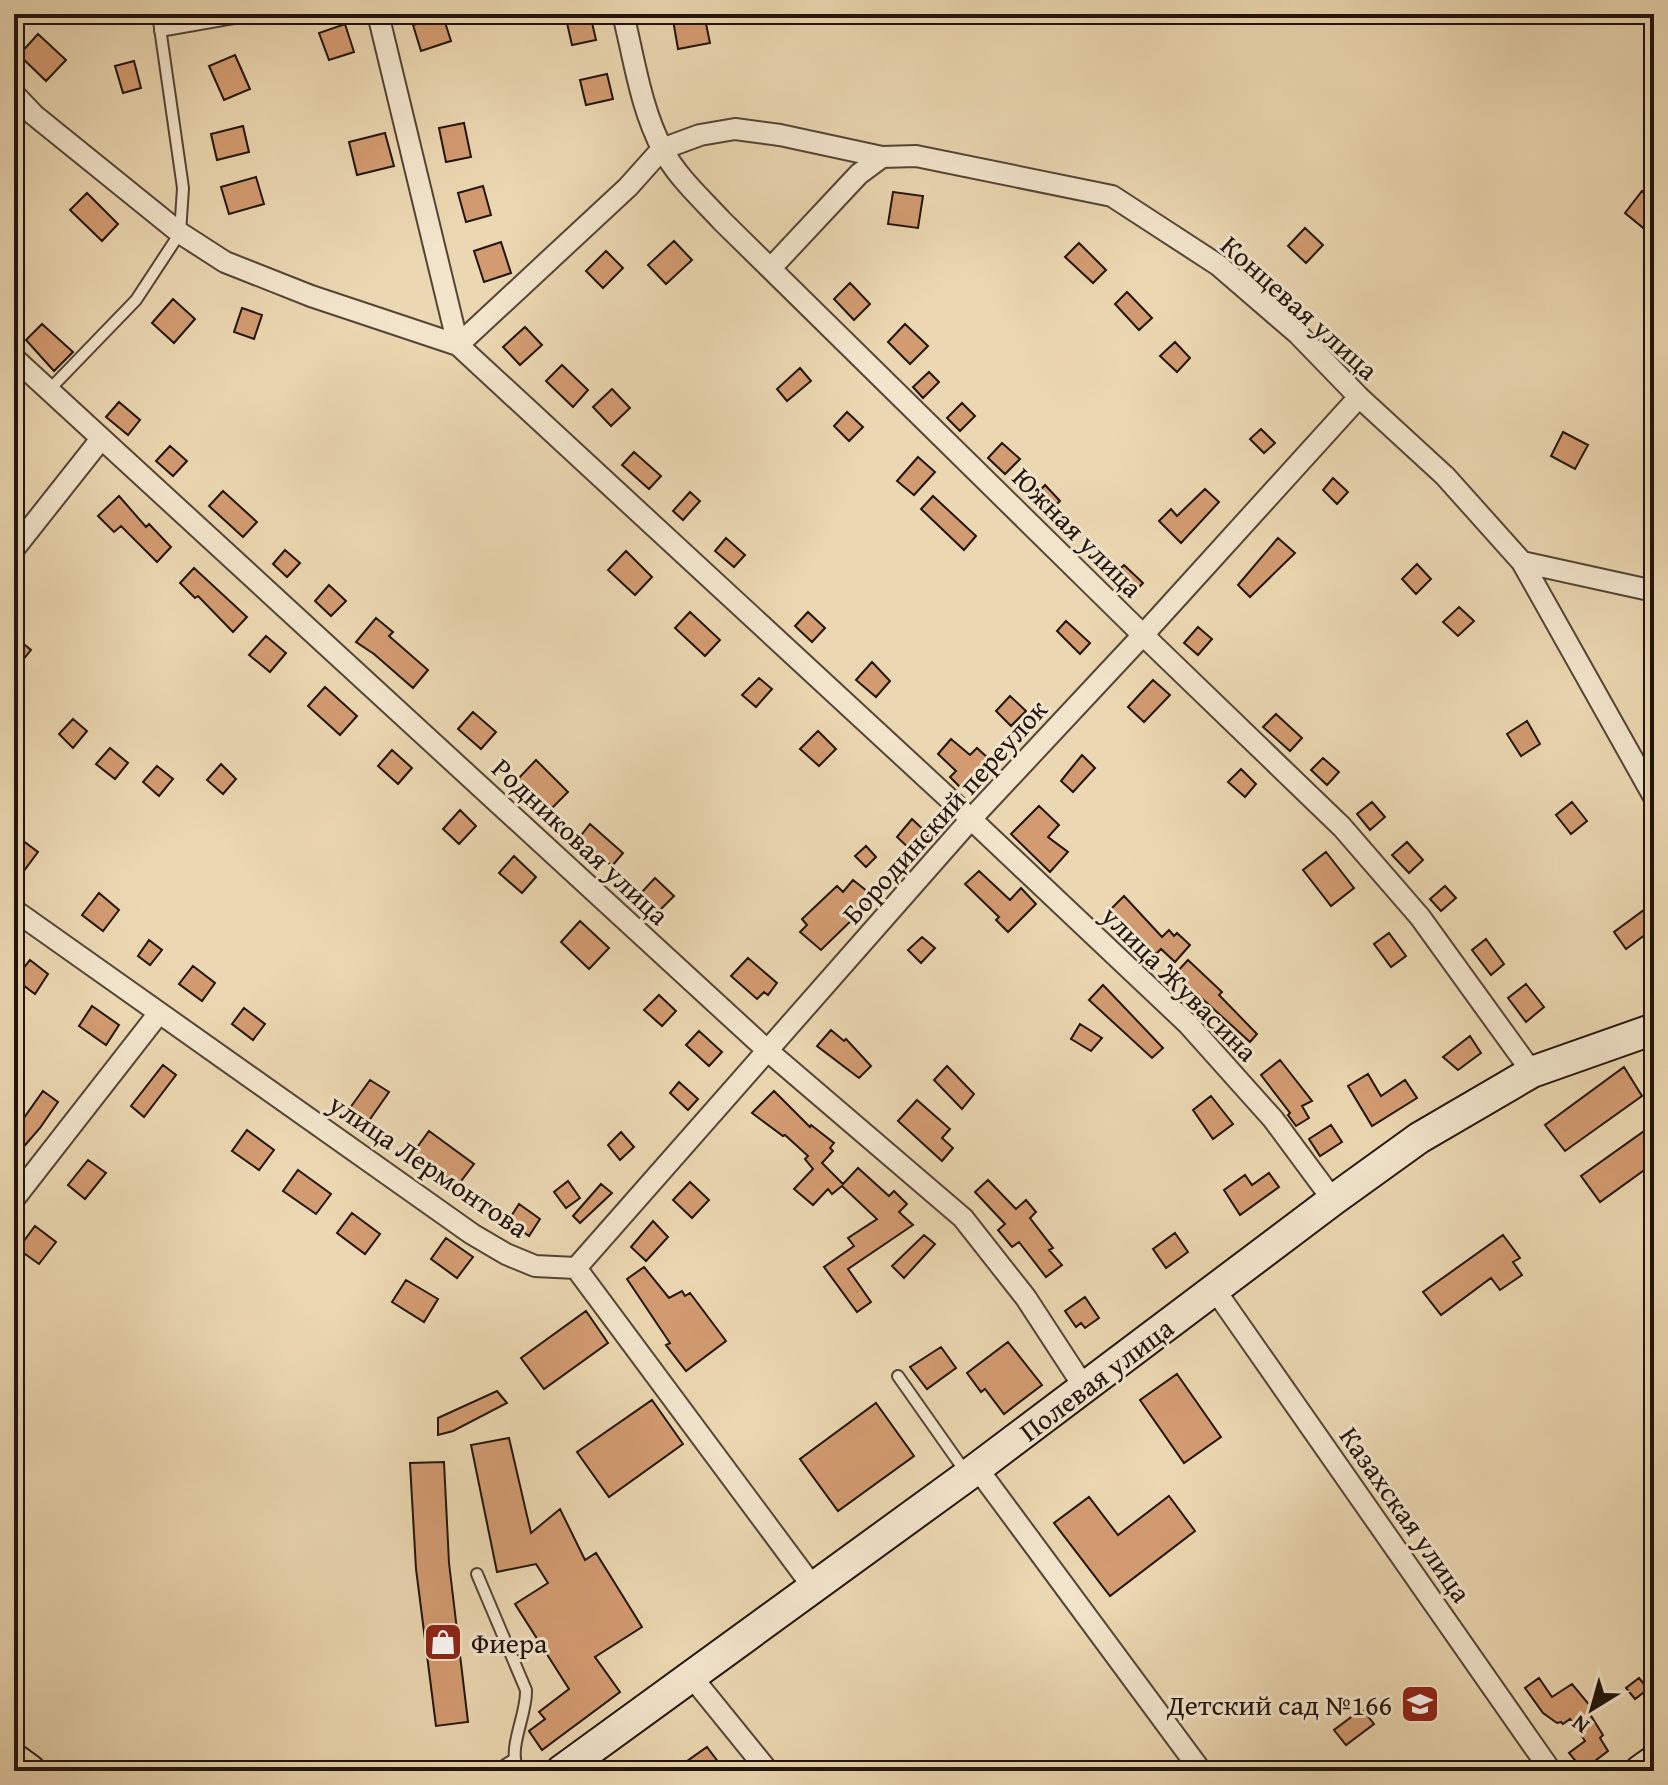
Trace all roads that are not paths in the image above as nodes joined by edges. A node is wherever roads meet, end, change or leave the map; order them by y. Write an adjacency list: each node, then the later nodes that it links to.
1 (158, 14): 5 (lane)
2 (257, 14): 5 (lane)
3 (378, 14): 11 (street)
4 (623, 14): 7 (street, Южная улица)
5 (160, 31): 9 (lane)
6 (14, 94): 9 (street)
7 (662, 149): 8 (street, Концевая улица); 10 (street, Южная улица); 11 (street)
8 (882, 157): 10 (street); 14 (street, Концевая улица)
9 (180, 233): 11 (street); 13 (lane)
10 (771, 268): 19 (street, Южная улица)
11 (458, 345): 21 (street, улица Жувасина)
12 (14, 358): 13 (street, Родниковая улица)
13 (49, 390): 15 (street, Родниковая улица)
14 (1359, 397): 17 (street, Концевая улица); 19 (street, Бородинский переулок)
15 (101, 439): 16 (street); 25 (street, Родниковая улица)
16 (14, 549)
17 (1522, 562): 18 (street); 20 (street, Концевая улица)
18 (1654, 591)
19 (1143, 635): 21 (street, Бородинский переулок); 26 (street, Южная улица)
20 (1654, 797)
21 (971, 819): 25 (street, Бородинский переулок); 28 (street, улица Жувасина)
22 (14, 910): 23 (street, улица Лермонтова)
23 (159, 1013): 27 (street); 29 (street, улица Лермонтова)
24 (1651, 1036): 26 (street, Полевая улица)
25 (768, 1051): 29 (street, Бородинский переулок); 32 (street, Родниковая улица)
26 (1532, 1072): 28 (street, Полевая улица)
27 (14, 1199)
28 (1333, 1200): 30 (street, Полевая улица)
29 (576, 1268): 35 (street)
30 (1215, 1290): 32 (street, Полевая улица); 46 (street, Казахская улица)
31 (898, 1376): 33 (lane)
32 (1084, 1387): 33 (street, Полевая улица)
33 (972, 1472): 35 (street, Полевая улица); 45 (street)
34 (477, 1574): 38 (lane)
35 (813, 1587): 36 (street, Полевая улица)
36 (691, 1676): 43 (street, Полевая улица); 44 (street)
37 (14, 1760): 40 (main road)
38 (513, 1760): 41 (lane); 42 (lane)
39 (1654, 1761): 47 (street)
40 (29, 1771)
41 (496, 1771)
42 (518, 1771)
43 (561, 1771)
44 (768, 1771)
45 (1201, 1771)
46 (1551, 1771)
47 (1640, 1771)

